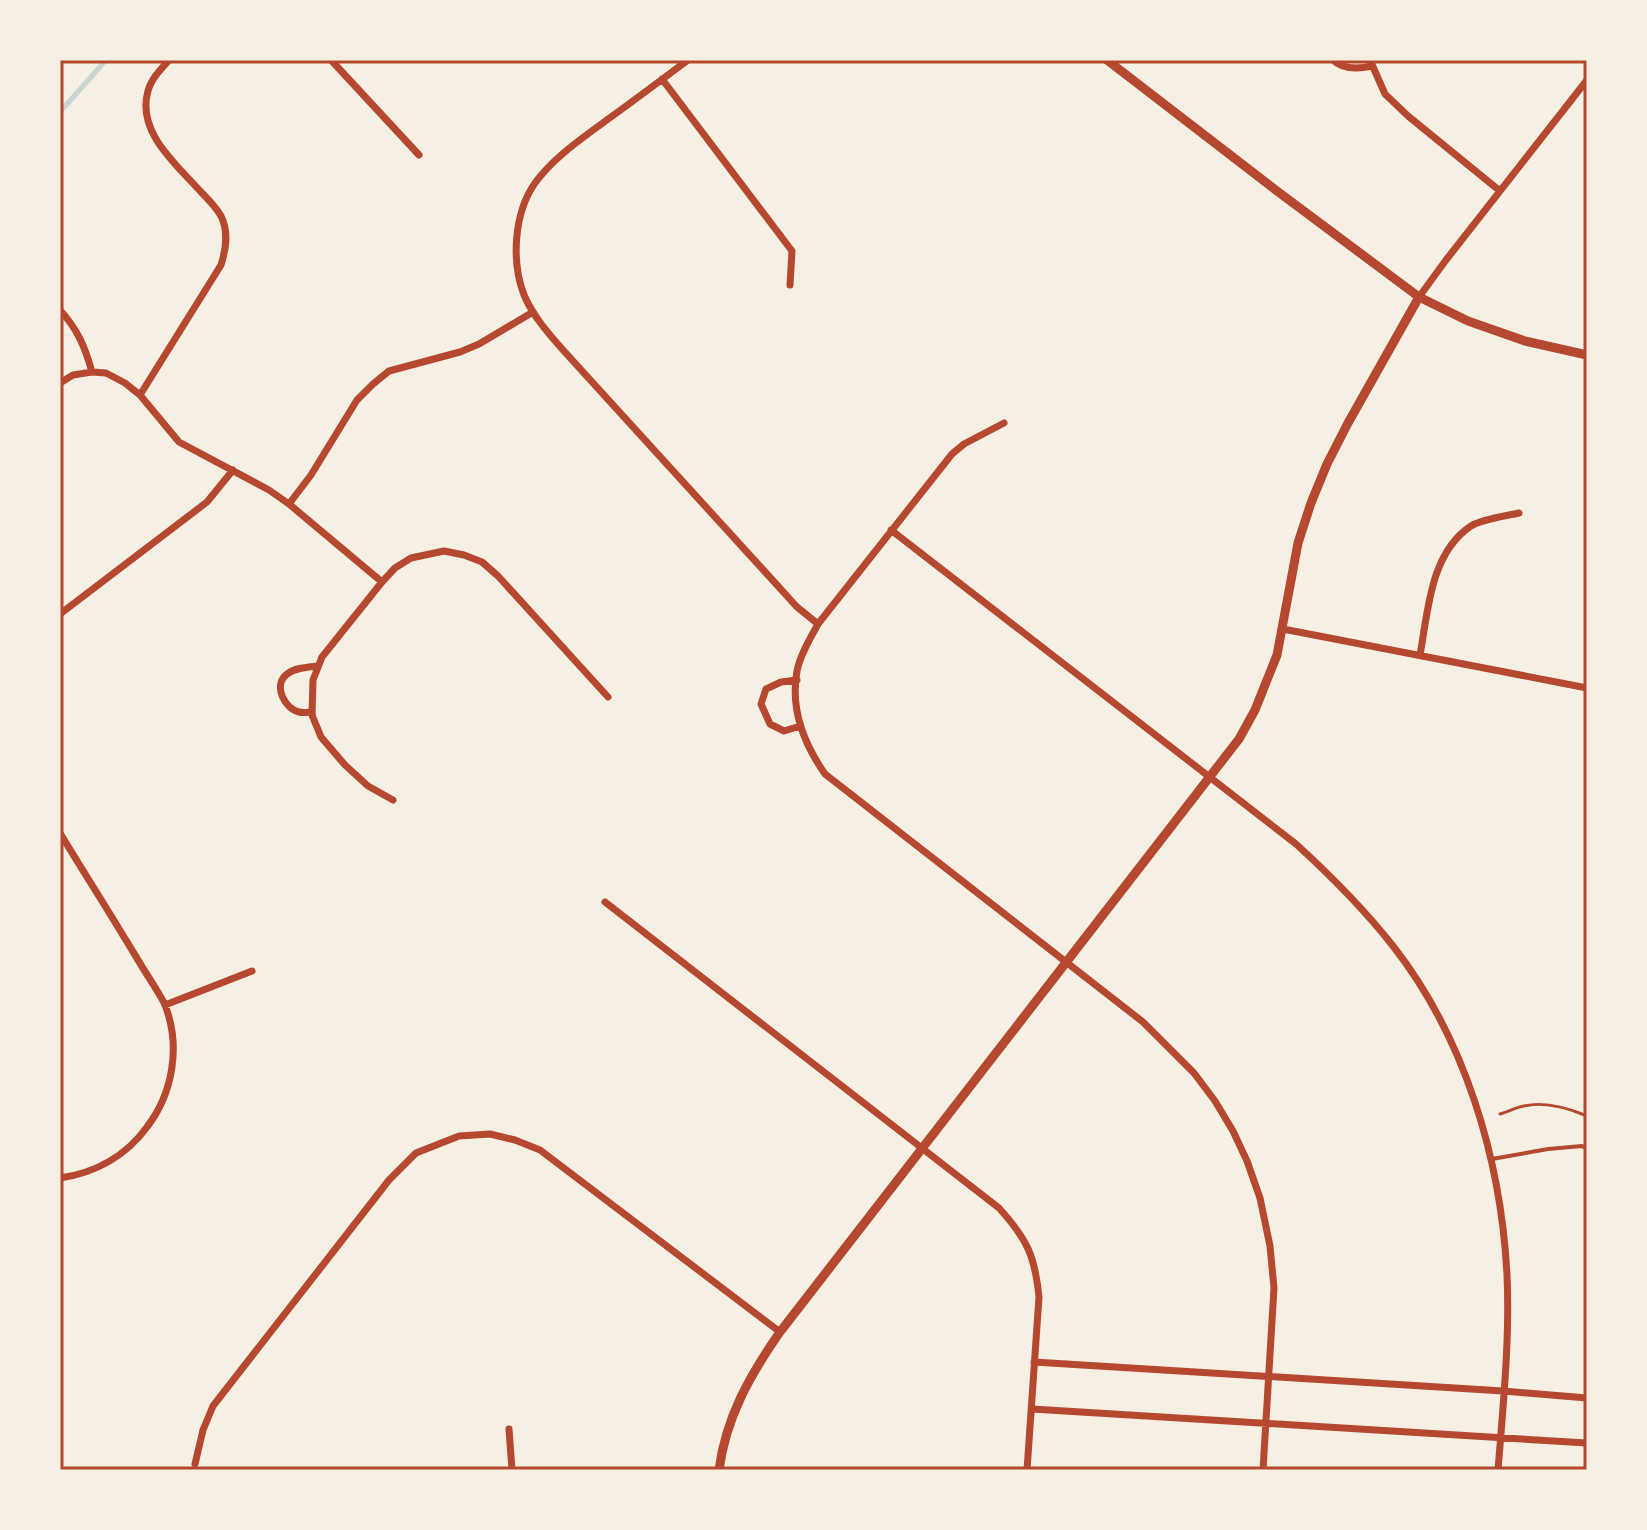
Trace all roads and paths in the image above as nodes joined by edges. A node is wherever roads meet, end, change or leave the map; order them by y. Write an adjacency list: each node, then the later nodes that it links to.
1 (169, 60): 18 (street)
2 (331, 60): 9 (street)
3 (688, 60): 7 (street)
4 (1107, 60): 12 (street)
5 (1333, 60): 6 (street)
6 (1371, 63): 10 (street)
7 (662, 79): 11 (street); 14 (street)
8 (1587, 80): 10 (street)
9 (419, 155)
10 (1500, 191): 12 (street)
11 (790, 285)
12 (1419, 297): 15 (street); 27 (street)
13 (60, 310): 16 (street)
14 (533, 312): 21 (street); 26 (street)
15 (1587, 355)
16 (92, 372): 17 (street); 18 (street)
17 (60, 383)
18 (140, 395): 20 (street)
19 (1004, 423): 23 (street)
20 (233, 470): 21 (street); 25 (street)
21 (289, 504): 24 (street)
22 (1519, 513): 28 (street)
23 (891, 530): 26 (street); 35 (street)
24 (382, 582): 29 (street); 32 (street)
25 (60, 614)
26 (818, 624): 30 (street)
27 (1283, 629): 28 (street); 35 (street)
28 (1420, 655): 31 (street)
29 (318, 666): 33 (street); 33 (street)
30 (797, 680): 34 (street); 34 (street)
31 (1587, 688)
32 (608, 697)
33 (312, 712): 36 (street)
34 (800, 726): 39 (street)
35 (1210, 777): 39 (street); 46 (street)
36 (393, 800)
37 (60, 833): 41 (street)
38 (605, 902): 44 (street)
39 (1067, 962): 44 (street); 50 (street)
40 (252, 971): 41 (street)
41 (165, 1005): 47 (street)
42 (1500, 1114): 43 (path)
43 (1587, 1116)
44 (923, 1148): 48 (street); 49 (street)
45 (1587, 1149): 46 (lane)
46 (1492, 1159): 51 (street)
47 (60, 1178)
48 (780, 1332): 58 (street); 60 (street)
49 (1034, 1362): 50 (street); 53 (street)
50 (1269, 1377): 51 (street); 54 (street)
51 (1503, 1391): 52 (street); 56 (street)
52 (1587, 1398)
53 (1032, 1409): 54 (street); 61 (street)
54 (1266, 1424): 56 (street); 62 (street)
55 (509, 1429): 59 (street)
56 (1500, 1439): 57 (street); 63 (street)
57 (1587, 1443)
58 (195, 1464)
59 (512, 1470)
60 (719, 1470)
61 (1027, 1470)
62 (1263, 1470)
63 (1498, 1470)

